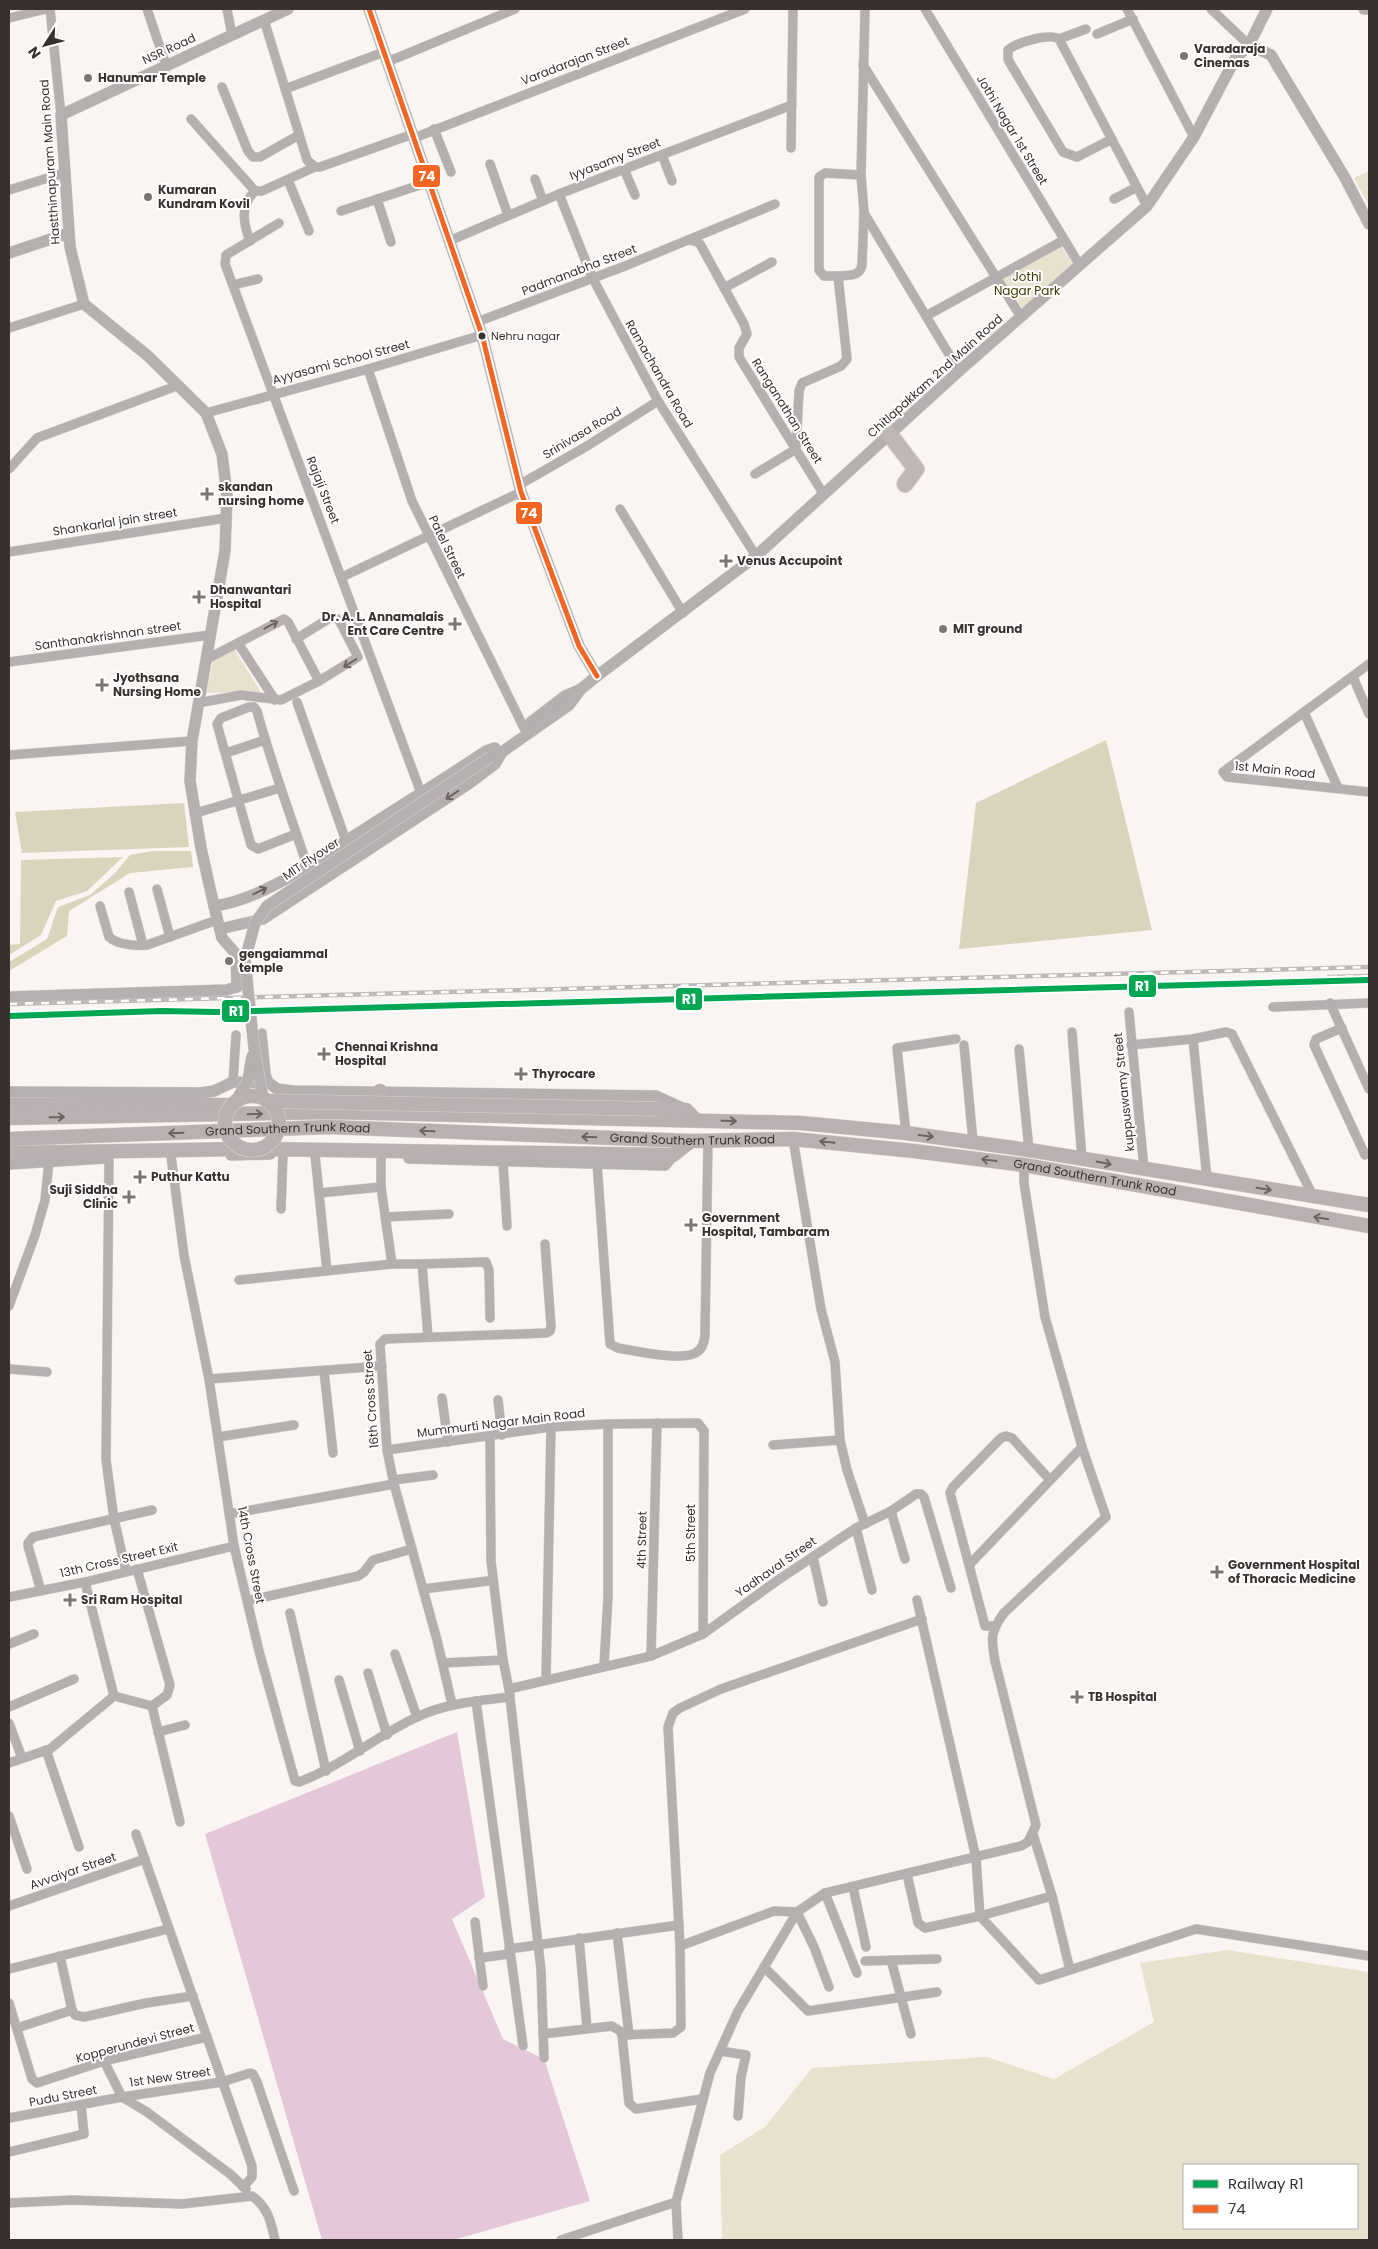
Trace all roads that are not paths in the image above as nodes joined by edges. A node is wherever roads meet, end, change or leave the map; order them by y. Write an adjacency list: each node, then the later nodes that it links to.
1 (48, 9): 16 (street); 30 (street, Hastthinapuram Main Road)
2 (147, 9): 26 (street)
3 (227, 9): 21 (street)
4 (288, 9): 18 (street, NSR Road)
5 (369, 9): 24 (street)
6 (515, 9): 24 (street)
7 (745, 9): 32 (street, Varadarajan Street)
8 (793, 9): 29 (street)
9 (865, 9): 25 (street)
10 (925, 9): 67 (street, Jothi Nagar 1st Street)
11 (1127, 9): 17 (street)
12 (1211, 9): 23 (street)
13 (1267, 9): 23 (street, Chitlapakkam 2nd Main Road)
14 (1364, 9): 15 (street)
15 (1369, 9)
16 (9, 18)
17 (1133, 19): 20 (street); 35 (street)
18 (264, 20): 21 (street, NSR Road); 28 (street)
19 (1086, 29): 22 (street)
20 (1097, 34)
21 (232, 35): 26 (street, NSR Road)
22 (1059, 39): 36 (street); 36 (street)
23 (1249, 45): 35 (street, Chitlapakkam 2nd Main Road); 63 (street)
24 (385, 57): 28 (street); 34 (street)
25 (862, 64): 44 (street); 76 (street)
26 (166, 65): 30 (street, NSR Road)
27 (222, 86): 33 (street)
28 (285, 89): 33 (street)
29 (792, 106): 37 (street); 38 (street, Iyyasamy Street)
30 (61, 115): 43 (street, Hastthinapuram Main Road)
31 (191, 119): 51 (street)
32 (434, 130): 34 (street, Varadarajan Street); 42 (street)
33 (299, 135): 40 (street)
34 (413, 136): 40 (street, Varadarajan Street); 48 (street)
35 (1194, 137): 58 (street, Chitlapakkam 2nd Main Road)
36 (1112, 139): 49 (street)
37 (791, 148)
38 (662, 155): 41 (street, Iyyasamy Street); 47 (street)
39 (490, 164): 61 (street)
40 (315, 167): 46 (street, Varadarajan Street)
41 (624, 169): 52 (street, Iyyasamy Street); 53 (street)
42 (451, 172)
43 (64, 173): 50 (street); 65 (street, Hastthinapuram Main Road)
44 (861, 175): 60 (street); 74 (street)
45 (535, 179): 56 (street)
46 (288, 180): 51 (street, Varadarajan Street); 64 (street)
47 (672, 181)
48 (429, 182): 55 (street); 69 (street)
49 (1137, 187): 54 (street); 58 (street)
50 (9, 190)
51 (255, 191): 68 (street)
52 (559, 194): 56 (street, Iyyasamy Street); 75 (street, Ramachandra Road)
53 (635, 195)
54 (1114, 199)
55 (376, 200): 59 (street); 70 (street)
56 (543, 201): 61 (street, Iyyasamy Street)
57 (775, 204): 66 (street, Padmanabha Street)
58 (1147, 206): 73 (street, Chitlapakkam 2nd Main Road)
59 (341, 211)
60 (864, 212): 74 (street); 81 (street)
61 (508, 216): 69 (street, Iyyasamy Street)
62 (280, 223): 68 (street, Rajaji Street)
63 (1369, 224)
64 (309, 231)
65 (69, 233): 71 (street); 80 (street, Hastthinapuram Main Road)
66 (689, 240): 75 (street, Padmanabha Street); 79 (street, Ranganathan Street)
67 (1064, 240): 73 (street, Jothi Nagar 1st Street); 76 (street)
68 (250, 241): 78 (street, Rajaji Street)
69 (448, 241): 83 (street)
70 (391, 242)
71 (9, 253)
72 (772, 262): 79 (street)
73 (1079, 264): 82 (street, Chitlapakkam 2nd Main Road)
74 (838, 276): 93 (street)
75 (592, 277): 83 (street, Padmanabha Street); 90 (street, Ramachandra Road)
76 (997, 278): 81 (street); 82 (street)
77 (258, 279): 78 (street)
78 (233, 285): 89 (street, Rajaji Street)
79 (724, 288): 93 (street, Ranganathan Street)
80 (84, 304): 84 (street); 88 (street)
81 (926, 316): 87 (street)
82 (1021, 317): 87 (street, Chitlapakkam 2nd Main Road)
83 (477, 322): 85 (street)
84 (9, 328)
85 (482, 335): 86 (street, Ayyasami School Street); 97 (street)
86 (368, 369): 89 (street, Ayyasami School Street); 101 (street, Patel Street)
87 (959, 371): 92 (street, Chitlapakkam 2nd Main Road)
88 (178, 385): 91 (street); 94 (street)
89 (272, 393): 91 (street, Ayyasami School Street); 104 (street, Rajaji Street)
90 (658, 401): 97 (street, Srinivasa Road); 103 (street, Ramachandra Road)
91 (206, 413): 100 (street)
92 (890, 435): 96 (highway); 98 (street, Chitlapakkam 2nd Main Road)
93 (796, 449): 95 (street); 98 (street, Ranganathan Street)
94 (9, 469)
95 (756, 474)
96 (905, 484)
97 (520, 489): 101 (street, Srinivasa Road); 112 (street)
98 (824, 495): 103 (street, Chitlapakkam 2nd Main Road)
99 (620, 509): 105 (street)
100 (226, 518): 102 (street, Shankarlal jain street); 106 (street)
101 (428, 537): 104 (street, Srinivasa Road); 121 (street, Patel Street)
102 (9, 552)
103 (756, 556): 105 (street, Chitlapakkam 2nd Main Road)
104 (342, 578): 130 (street, Rajaji Street)
105 (683, 612): 112 (street, Chitlapakkam 2nd Main Road)
106 (210, 635): 109 (street); 110 (street, Santhanakrishnan street)
107 (296, 638): 108 (street, one-way to 107); 114 (street); 114 (street, one-way to 114)
108 (238, 643): 109 (street); 116 (street)
109 (206, 659): 118 (street)
110 (9, 662)
111 (1369, 664): 113 (street)
112 (597, 676): 115 (street, Chitlapakkam 2nd Main Road)
113 (1353, 677): 119 (street); 120 (street)
114 (319, 681): 116 (street)
115 (581, 689): 121 (street); 125 (street)
116 (275, 700): 118 (street)
117 (297, 702): 134 (street)
118 (198, 703): 123 (street)
119 (1304, 712): 128 (street); 128 (street, 1st Main Road)
120 (1369, 714)
121 (524, 728): 125 (street)
122 (265, 740): 124 (street); 124 (street); 127 (street)
123 (192, 741): 126 (street); 132 (street)
124 (226, 753): 131 (street)
125 (496, 753): 130 (street); 140 (street, one-way to 140); 154 (street, MIT Flyover, bridge)
126 (9, 755)
127 (280, 788): 131 (street); 133 (street)
128 (1338, 788): 129 (street, 1st Main Road)
129 (1369, 792)
130 (421, 793): 134 (street)
131 (239, 801): 132 (street); 133 (street)
132 (196, 813): 139 (street)
133 (296, 834): 135 (street)
134 (346, 841): 135 (street)
135 (307, 865): 139 (street, one-way to 135)
136 (157, 889): 141 (street)
137 (129, 892): 142 (street)
138 (100, 906): 142 (street)
139 (214, 906): 140 (street)
140 (220, 929): 141 (street); 143 (street)
141 (170, 937): 142 (street)
142 (143, 945)
143 (9, 997)
144 (1330, 1003): 145 (street); 146 (street); 148 (street)
145 (1369, 1003)
146 (1273, 1007)
147 (1129, 1012): 153 (street, kuppuswamy Street)
148 (1342, 1028): 158 (street); 178 (street)
149 (1072, 1032): 185 (street)
150 (262, 1033): 157 (street)
151 (236, 1035): 156 (street)
152 (1193, 1039): 153 (street); 192 (street); 195 (street)
153 (1131, 1045): 191 (street, kuppuswamy Street)
154 (254, 1048): 161 (street, MIT Flyover, bridge); 162 (street, MIT Flyover, bridge)
155 (1018, 1049): 176 (street)
156 (233, 1082): 157 (street); 160 (street)
157 (269, 1084): 159 (street)
158 (1369, 1089)
159 (380, 1091): 164 (street); 165 (main road)
160 (9, 1092)
161 (265, 1099): 162 (main road, bridge); 164 (main road, bridge); 175 (main road, bridge)
162 (234, 1103): 163 (main road); 174 (main road, bridge)
163 (9, 1105)
164 (686, 1110): 167 (main road)
165 (380, 1113): 166 (main road, Grand Southern Trunk Road, one-way to 165); 167 (main road, Grand Southern Trunk Road)
166 (9, 1118)
167 (696, 1120): 168 (main road, Grand Southern Trunk Road, one-way to 168)
168 (906, 1133): 173 (main road, Grand Southern Trunk Road, one-way to 173); 173 (street)
169 (793, 1138): 171 (main road, Grand Southern Trunk Road); 190 (main road, Grand Southern Trunk Road, one-way to 169); 225 (street)
170 (9, 1139): 172 (main road, Grand Southern Trunk Road, one-way to 170)
171 (708, 1140): 172 (main road, Grand Southern Trunk Road); 188 (street)
172 (691, 1141): 181 (main road)
173 (973, 1142): 176 (main road, Grand Southern Trunk Road)
174 (242, 1149): 175 (main road, bridge); 177 (main road)
175 (261, 1149): 181 (main road)
176 (1029, 1150): 185 (main road, Grand Southern Trunk Road)
177 (9, 1153)
178 (1369, 1153)
179 (283, 1154): 180 (street); 182 (street); 197 (street)
180 (315, 1155): 184 (street); 194 (street)
181 (668, 1155): 188 (street)
182 (171, 1156): 183 (street); 214 (street, 14th Cross Street)
183 (110, 1157): 186 (street); 237 (street)
184 (381, 1157): 187 (street); 193 (street)
185 (1082, 1159): 191 (main road, Grand Southern Trunk Road, one-way to 191)
186 (49, 1161): 189 (street); 207 (street)
187 (503, 1161): 188 (street); 200 (street)
188 (597, 1163)
189 (9, 1164)
190 (1024, 1165): 201 (main road, Grand Southern Trunk Road, one-way to 190); 228 (street)
191 (1144, 1169): 192 (main road, Grand Southern Trunk Road)
192 (1207, 1180): 195 (main road, Grand Southern Trunk Road, one-way to 195)
193 (381, 1188): 194 (street); 199 (street)
194 (319, 1193): 205 (street)
195 (1313, 1196): 196 (main road, Grand Southern Trunk Road)
196 (1369, 1205)
197 (281, 1209)
198 (449, 1214): 199 (street)
199 (385, 1217): 203 (street)
200 (507, 1226)
201 (1369, 1226)
202 (544, 1244): 209 (street, 16th Cross Street)
203 (392, 1264): 204 (street); 205 (street)
204 (422, 1264): 208 (street); 209 (street)
205 (327, 1271): 206 (street)
206 (239, 1280)
207 (9, 1306)
208 (490, 1318)
209 (428, 1336): 210 (street, 16th Cross Street)
210 (382, 1366): 212 (street); 229 (street, 16th Cross Street)
211 (9, 1369): 213 (street)
212 (324, 1370): 214 (street); 230 (street)
213 (47, 1372)
214 (209, 1379): 223 (street, 14th Cross Street)
215 (442, 1398): 226 (street)
216 (498, 1400): 222 (street)
217 (657, 1423): 218 (street, Mummurti Nagar Main Road); 221 (street, Mummurti Nagar Main Road); 264 (street, 4th Street)
218 (608, 1424): 220 (street, Mummurti Nagar Main Road); 267 (street)
219 (294, 1425): 223 (street)
220 (551, 1427): 222 (street, Mummurti Nagar Main Road); 270 (street)
221 (704, 1431): 261 (street, 5th Street)
222 (502, 1435): 224 (street, Mummurti Nagar Main Road)
223 (218, 1437): 236 (street, 14th Cross Street)
224 (490, 1437): 226 (street, Mummurti Nagar Main Road); 265 (street)
225 (840, 1440): 227 (street); 238 (street)
226 (448, 1442): 229 (street, Mummurti Nagar Main Road)
227 (773, 1445)
228 (1082, 1447): 232 (street); 259 (street)
229 (387, 1450): 233 (street, 16th Cross Street)
230 (333, 1453)
231 (433, 1475): 233 (street)
232 (1050, 1480): 244 (street); 244 (street)
233 (393, 1482): 236 (street); 241 (street, 16th Cross Street)
234 (152, 1510): 237 (street)
235 (891, 1511): 238 (street, Yadhaval Street); 243 (street); 249 (street, Yadhaval Street)
236 (229, 1514): 240 (street, 14th Cross Street)
237 (114, 1518): 246 (street); 252 (street)
238 (865, 1524): 239 (street, Yadhaval Street)
239 (856, 1528): 242 (street, Yadhaval Street); 251 (street)
240 (234, 1546): 245 (street, 13th Cross Street Exit); 255 (street, 14th Cross Street)
241 (412, 1549): 250 (street, 16th Cross Street); 255 (street)
242 (813, 1557): 256 (street); 261 (street, Yadhaval Street)
243 (905, 1559)
244 (970, 1564): 259 (street)
245 (137, 1569): 246 (street, 13th Cross Street Exit); 276 (street)
246 (126, 1571): 248 (street, 13th Cross Street Exit)
247 (488, 1580): 250 (street)
248 (85, 1582): 252 (street, 13th Cross Street Exit); 273 (street)
249 (951, 1588)
250 (423, 1589): 266 (street, 16th Cross Street)
251 (872, 1590)
252 (41, 1591): 253 (street, 13th Cross Street Exit)
253 (9, 1597)
254 (917, 1600): 258 (street)
255 (247, 1601): 287 (street, 14th Cross Street)
256 (823, 1602)
257 (290, 1613): 287 (street)
258 (922, 1619): 293 (street); 304 (street)
259 (995, 1626): 291 (street)
260 (34, 1634): 262 (street)
261 (703, 1634): 264 (street, Yadhaval Street)
262 (9, 1644)
263 (395, 1654): 278 (street)
264 (651, 1656): 267 (street, Yadhaval Street)
265 (503, 1660): 266 (street); 272 (street)
266 (443, 1664): 275 (street, 16th Cross Street)
267 (604, 1666): 270 (street, 14th Cross Street)
268 (368, 1673): 282 (street)
269 (74, 1679): 277 (street)
270 (546, 1679): 272 (street, 14th Cross Street)
271 (339, 1680): 284 (street)
272 (510, 1693): 274 (street, 14th Cross Street); 308 (street)
273 (114, 1696): 276 (street); 283 (street)
274 (476, 1701): 275 (street, 14th Cross Street); 311 (street)
275 (452, 1704): 278 (street, 14th Cross Street)
276 (152, 1706): 281 (street)
277 (9, 1707)
278 (417, 1717): 282 (street, 14th Cross Street)
279 (9, 1723): 285 (street)
280 (185, 1725): 281 (street)
281 (158, 1732): 289 (street)
282 (388, 1734): 284 (street, 14th Cross Street)
283 (46, 1750): 285 (street); 292 (street)
284 (360, 1751): 287 (street, 14th Cross Street)
285 (22, 1758): 286 (street)
286 (9, 1763)
287 (326, 1771)
288 (9, 1816): 295 (street)
289 (180, 1822)
290 (136, 1834): 294 (street)
291 (1033, 1834): 293 (street); 299 (street)
292 (79, 1848)
293 (976, 1858): 296 (street); 302 (street)
294 (145, 1860): 300 (street, Avvaiyar Street); 305 (street)
295 (27, 1869)
296 (907, 1874): 297 (street); 302 (street)
297 (853, 1887): 298 (street); 310 (street)
298 (826, 1893): 301 (street); 321 (street)
299 (1052, 1896): 302 (street); 320 (street)
300 (9, 1906)
301 (797, 1912): 309 (street); 318 (street); 323 (street)
302 (980, 1916): 320 (street)
303 (475, 1922): 314 (street)
304 (679, 1926): 306 (street); 309 (street)
305 (168, 1929): 312 (street); 325 (street)
306 (618, 1933): 307 (street); 333 (street)
307 (579, 1938): 308 (street); 330 (street)
308 (538, 1944): 311 (street); 331 (street)
309 (680, 1946): 333 (street)
310 (866, 1947)
311 (509, 1952): 314 (street); 335 (street)
312 (60, 1956): 319 (street); 328 (street)
313 (1369, 1956): 320 (street)
314 (480, 1958): 322 (street)
315 (937, 1959): 316 (street)
316 (891, 1960): 317 (street); 326 (street)
317 (865, 1961)
318 (764, 1967): 326 (street); 336 (street)
319 (9, 1969)
320 (1070, 1970)
321 (857, 1973)
322 (483, 1986)
323 (829, 1987)
324 (937, 1992): 326 (street)
325 (193, 1996): 328 (street); 334 (street)
326 (899, 1997): 332 (street)
327 (9, 2003): 329 (street, Kopperundevi Street)
328 (72, 2010): 329 (street)
329 (17, 2028): 338 (street, Kopperundevi Street)
330 (587, 2028): 331 (street); 333 (street)
331 (543, 2034): 337 (street)
332 (911, 2034)
333 (626, 2035): 341 (street)
334 (207, 2037): 338 (street, Kopperundevi Street); 339 (street)
335 (523, 2046)
336 (720, 2051): 341 (street); 343 (street)
337 (544, 2058)
338 (104, 2061): 340 (street)
339 (222, 2082): 340 (street, 1st New Street); 346 (street); 347 (street, 1st New Street)
340 (122, 2097): 342 (street, Pudu Street); 346 (street)
341 (702, 2100): 349 (street)
342 (81, 2105): 344 (street, Pudu Street); 345 (street)
343 (738, 2116)
344 (9, 2118)
345 (9, 2152)
346 (243, 2187): 348 (street)
347 (294, 2191)
348 (252, 2196): 350 (street); 351 (street)
349 (676, 2202): 352 (street); 353 (street)
350 (9, 2203)
351 (275, 2240)
352 (561, 2240)
353 (678, 2240)

